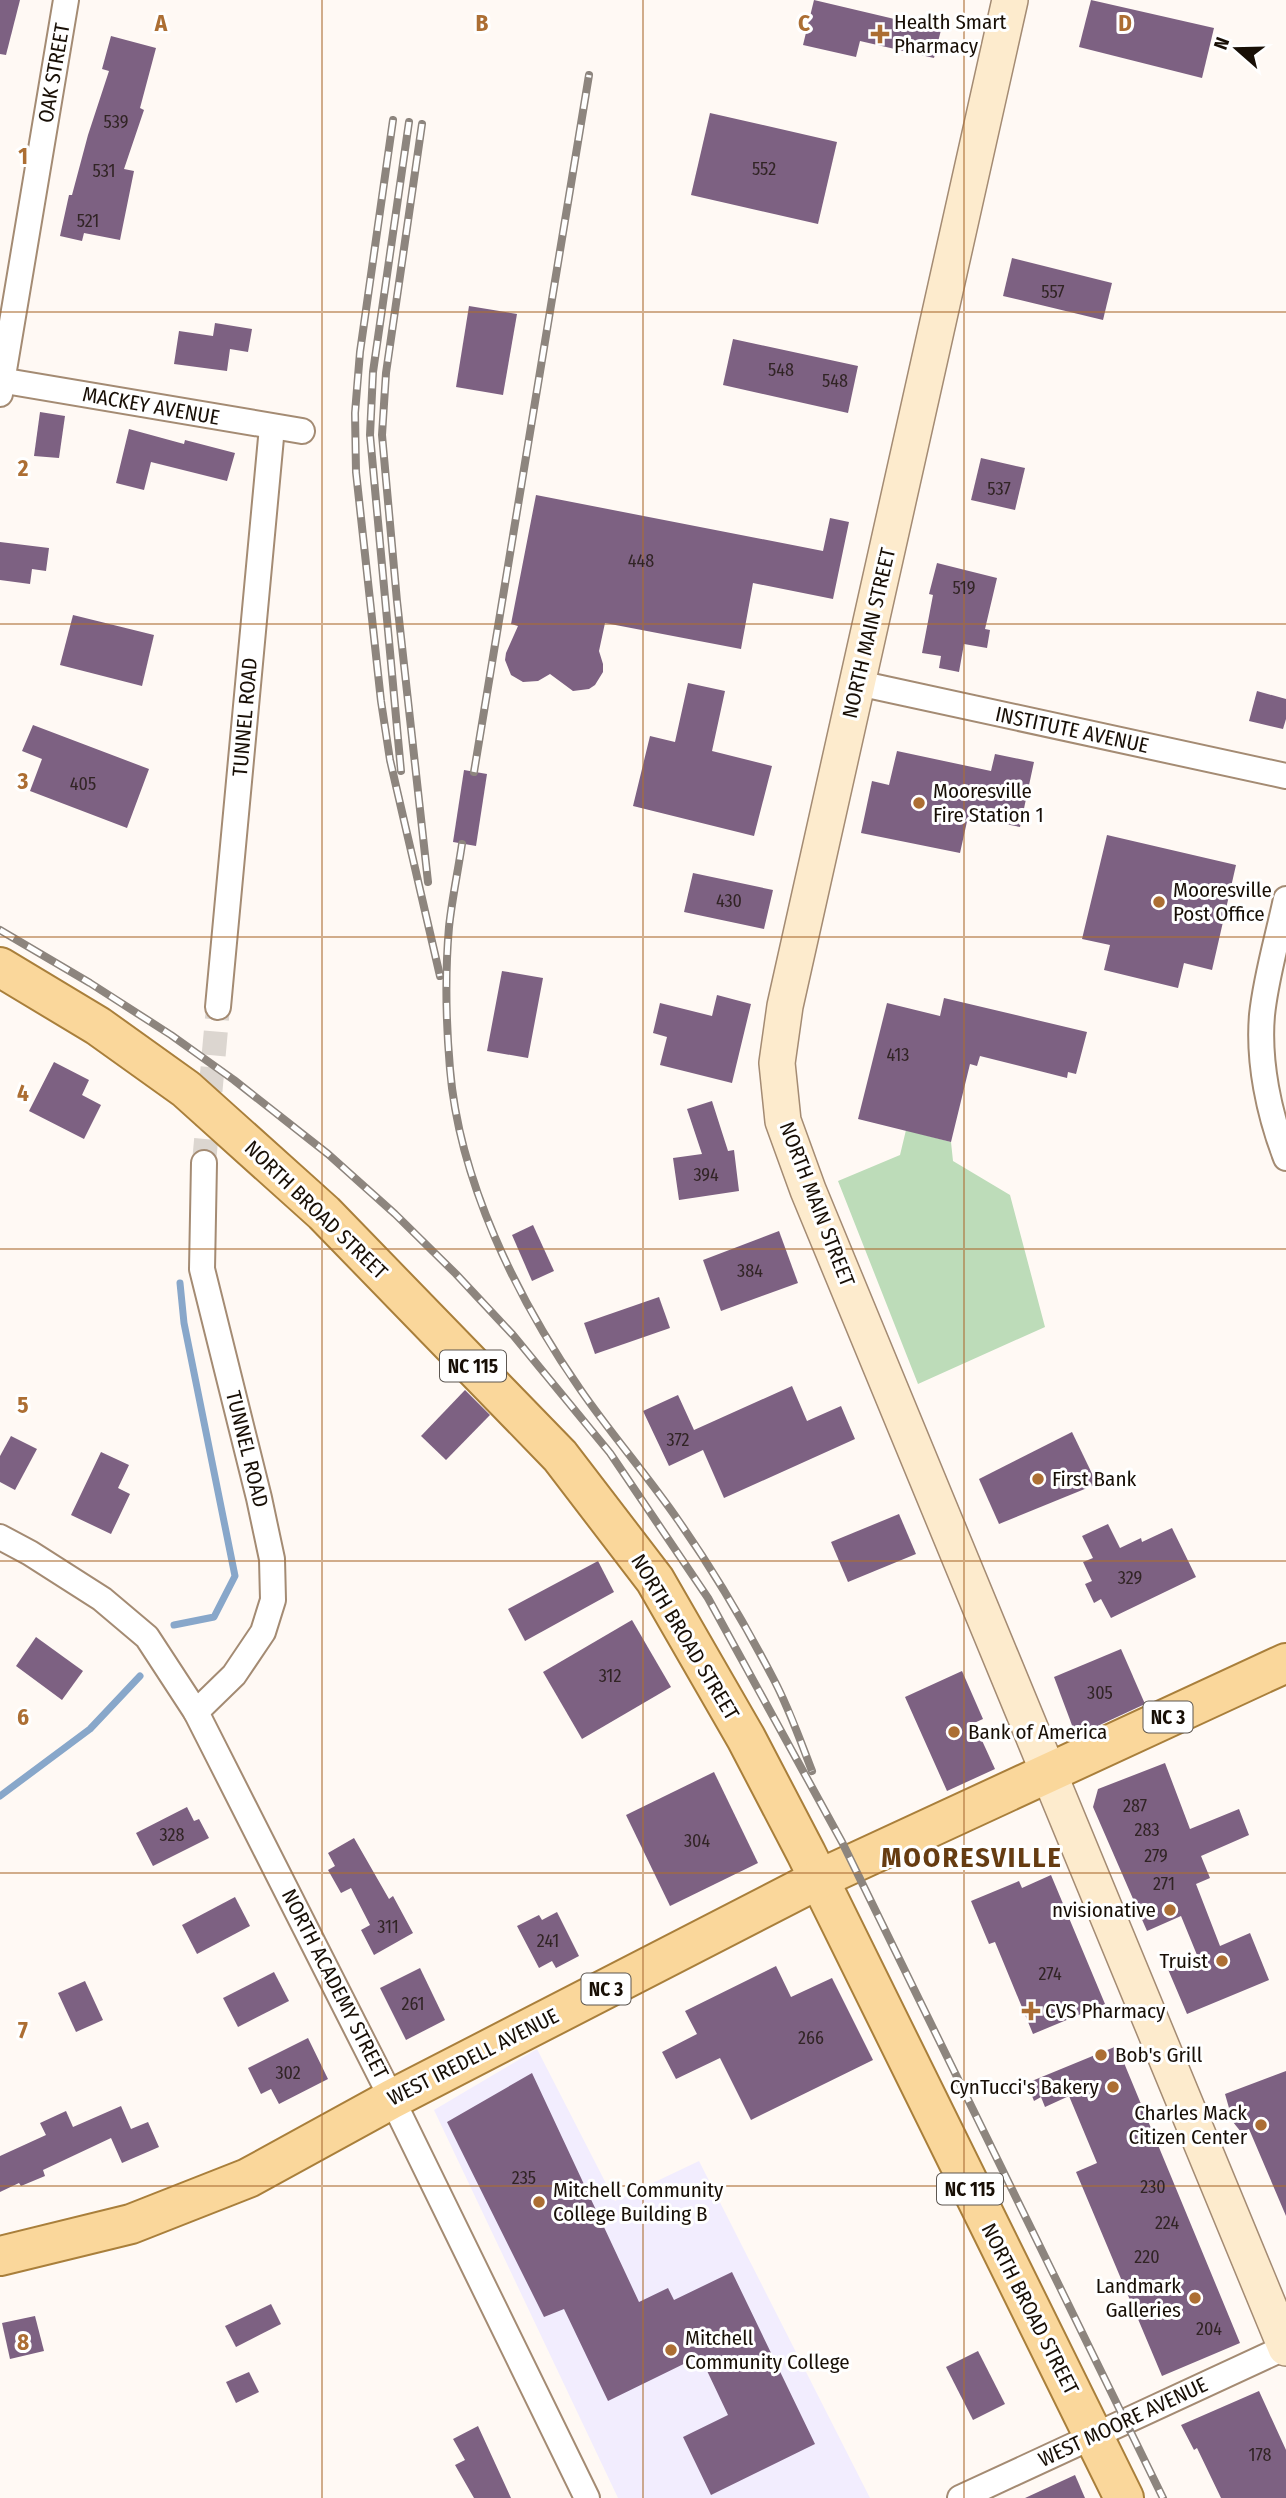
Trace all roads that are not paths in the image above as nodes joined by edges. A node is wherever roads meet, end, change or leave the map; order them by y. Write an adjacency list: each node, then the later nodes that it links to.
1 (66, 0): 3 (street, OAK STREET)
2 (1010, 0): 6 (main road, NORTH MAIN STREET)
3 (1, 385): 4 (street, MACKEY AVENUE)
4 (272, 427): 5 (street, MACKEY AVENUE); 10 (street, TUNNEL ROAD)
5 (302, 431)
6 (858, 683): 7 (street, INSTITUTE AVENUE); 16 (main road, NORTH MAIN STREET)
7 (1286, 776)
8 (1286, 899): 11 (street)
9 (0, 967): 17 (main road, NORTH BROAD STREET / NC 115)
10 (218, 1007)
11 (1286, 1158)
12 (204, 1163): 15 (street, TUNNEL ROAD)
13 (0, 1537): 15 (street, NORTH ACADEMY STREET)
14 (1286, 1663): 16 (main road, NC 3)
15 (197, 1712): 18 (street, NORTH ACADEMY STREET)
16 (1049, 1772): 17 (main road, WEST IREDELL AVENUE / NC 3); 20 (main road, NORTH MAIN STREET)
17 (819, 1879): 18 (main road, WEST IREDELL AVENUE / NC 3); 21 (main road, NORTH BROAD STREET / NC 115)
18 (392, 2099): 19 (main road, WEST IREDELL AVENUE / NC 3); 22 (street, NORTH ACADEMY STREET)
19 (0, 2256)
20 (1286, 2347): 21 (street, WEST MOORE AVENUE)
21 (1093, 2435): 23 (street, WEST MOORE AVENUE); 24 (main road, NORTH BROAD STREET / NC 115)
22 (587, 2498)
23 (961, 2498)
24 (1124, 2498)

